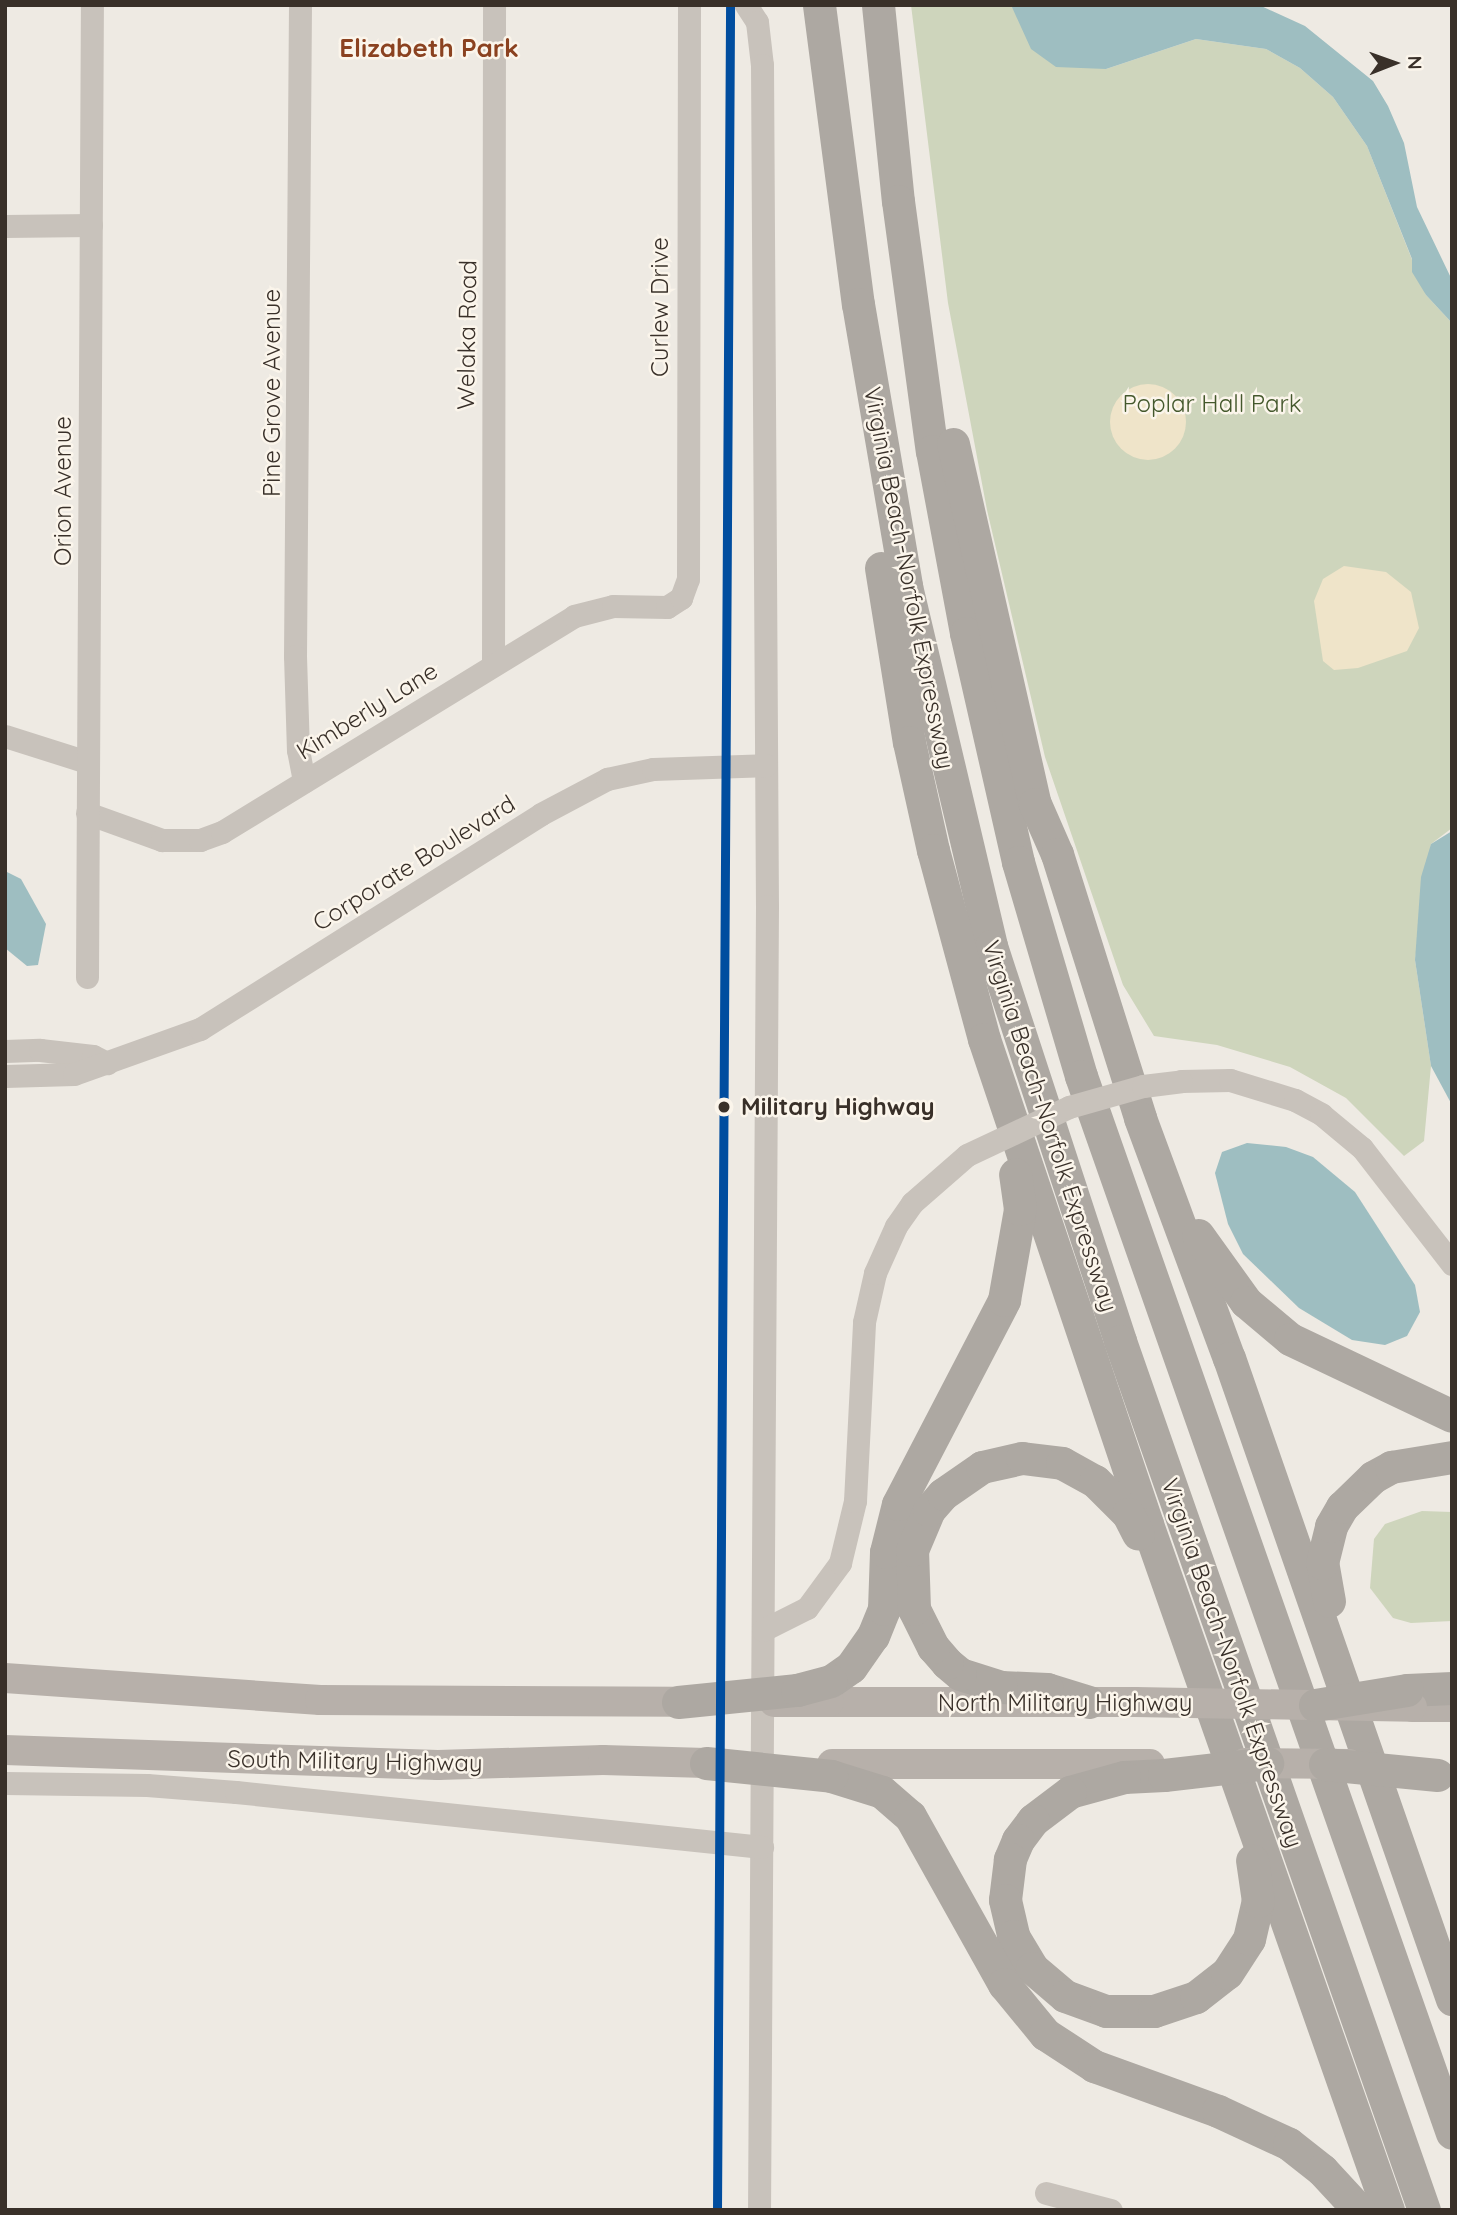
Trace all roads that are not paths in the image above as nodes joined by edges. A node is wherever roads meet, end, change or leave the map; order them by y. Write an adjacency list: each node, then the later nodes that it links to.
1 (92, 5): 9 (street, Orion Avenue)
2 (300, 5): 17 (street, Pine Grove Avenue)
3 (494, 5): 13 (street, Welaka Road)
4 (689, 5): 12 (street, Curlew Drive)
5 (746, 5): 16 (street)
6 (819, 5): 11 (highway, Virginia Beach-Norfolk Expressway)
7 (878, 5): 8 (highway, Virginia Beach-Norfolk Expressway)
8 (882, 39): 24 (highway); 52 (highway, Virginia Beach-Norfolk Expressway)
9 (91, 225): 10 (street); 15 (street, Orion Avenue)
10 (5, 226)
11 (858, 304): 20 (highway); 58 (highway, Virginia Beach-Norfolk Expressway)
12 (674, 604): 13 (street, Kimberly Lane)
13 (493, 665): 17 (street, Kimberly Lane)
14 (5, 736): 15 (street)
15 (87, 762): 18 (street, Orion Avenue)
16 (766, 765): 22 (street, Corporate Boulevard); 28 (street)
17 (304, 781): 18 (street, Kimberly Lane)
18 (87, 813): 19 (street, Orion Avenue)
19 (87, 976)
20 (984, 1039): 29 (highway); 32 (highway)
21 (5, 1051): 22 (street)
22 (107, 1063): 23 (street, Corporate Boulevard)
23 (5, 1076)
24 (1140, 1118): 26 (highway); 39 (highway)
25 (1452, 1264): 28 (street, bridge)
26 (1452, 1416)
27 (1452, 1457): 39 (highway)
28 (763, 1621): 49 (street)
29 (1184, 1629): 34 (highway); 38 (highway)
30 (5, 1678): 35 (main road)
31 (1452, 1688): 33 (highway)
32 (830, 1692): 34 (main road, North Military Highway); 35 (highway, bridge)
33 (1409, 1698): 36 (highway, bridge); 37 (main road)
34 (1089, 1702): 36 (main road, North Military Highway, bridge)
35 (667, 1703)
36 (1315, 1705)
37 (1452, 1707)
38 (1218, 1725): 44 (highway); 57 (highway)
39 (1359, 1732): 48 (highway)
40 (5, 1750): 41 (main road, South Military Highway)
41 (706, 1763): 46 (highway, bridge)
42 (1267, 1763): 43 (main road, bridge); 44 (highway, bridge)
43 (1325, 1764): 45 (highway, bridge)
44 (1161, 1769): 46 (main road)
45 (1443, 1769)
46 (831, 1770): 56 (highway)
47 (5, 1783): 49 (street)
48 (1386, 1809): 50 (highway); 51 (highway)
49 (762, 1847): 54 (street)
50 (1452, 1948)
51 (1452, 2000)
52 (1452, 2133)
53 (1045, 2193): 55 (street)
54 (759, 2210)
55 (1111, 2210)
56 (1359, 2210)
57 (1388, 2210)
58 (1424, 2210)

